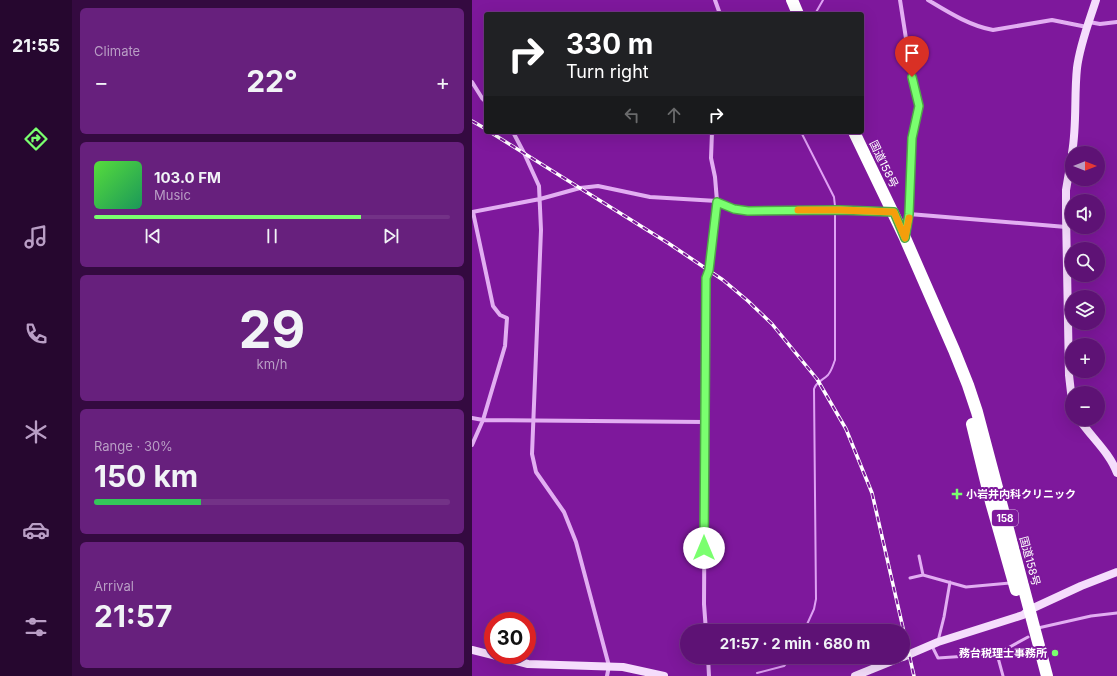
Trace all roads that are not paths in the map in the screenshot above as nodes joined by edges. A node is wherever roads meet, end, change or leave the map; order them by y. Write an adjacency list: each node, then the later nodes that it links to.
1 (715, 0): 6 (street)
2 (792, 0): 7 (highway)
3 (900, 0): 20 (street)
4 (928, 0): 9 (street)
5 (1096, 0): 9 (street)
6 (719, 12)
7 (797, 12)
8 (1117, 22): 9 (street)
9 (1088, 25): 15 (street)
10 (472, 82): 11 (street)
11 (484, 100)
12 (514, 134): 16 (street)
13 (712, 134): 17 (street)
14 (855, 134): 19 (highway, 国道158号 / 158)
15 (1073, 146)
16 (540, 199): 17 (street); 18 (street); 28 (street)
17 (717, 202): 19 (street); 29 (street)
18 (472, 212): 27 (street)
19 (894, 212): 23 (highway, 国道158号 / 158)
20 (909, 214): 21 (street); 23 (street)
21 (1065, 227)
22 (1066, 234): 25 (street)
23 (905, 238): 24 (highway, 国道158号 / 158)
24 (958, 362): 38 (highway, 国道158号 / 158); 39 (highway, 国道158号 / 158)
25 (1070, 386)
26 (472, 418): 27 (street)
27 (483, 420): 28 (street); 31 (street)
28 (532, 420): 29 (street); 49 (street)
29 (705, 422): 41 (street)
30 (1084, 426): 32 (street)
31 (472, 445)
32 (1117, 473)
33 (920, 556): 35 (lane)
34 (1117, 572): 39 (street)
35 (923, 575): 36 (lane); 37 (lane)
36 (910, 578)
37 (950, 582): 38 (lane); 43 (lane)
38 (1013, 582): 39 (highway, 国道158号 / 158)
39 (1026, 613): 42 (highway, 国道158号 / 158); 43 (street)
40 (1117, 613): 42 (lane)
41 (705, 624)
42 (1032, 633): 46 (lane); 55 (highway, 国道158号 / 158); 56 (highway, 国道158号 / 158)
43 (935, 643): 45 (street); 46 (lane)
44 (472, 650): 49 (street)
45 (910, 654)
46 (997, 654): 54 (lane)
47 (708, 664): 52 (street)
48 (885, 664): 53 (street)
49 (609, 666): 50 (street); 51 (street)
50 (607, 676)
51 (664, 676)
52 (709, 676)
53 (855, 676)
54 (1003, 676)
55 (1039, 676)
56 (1047, 676)

